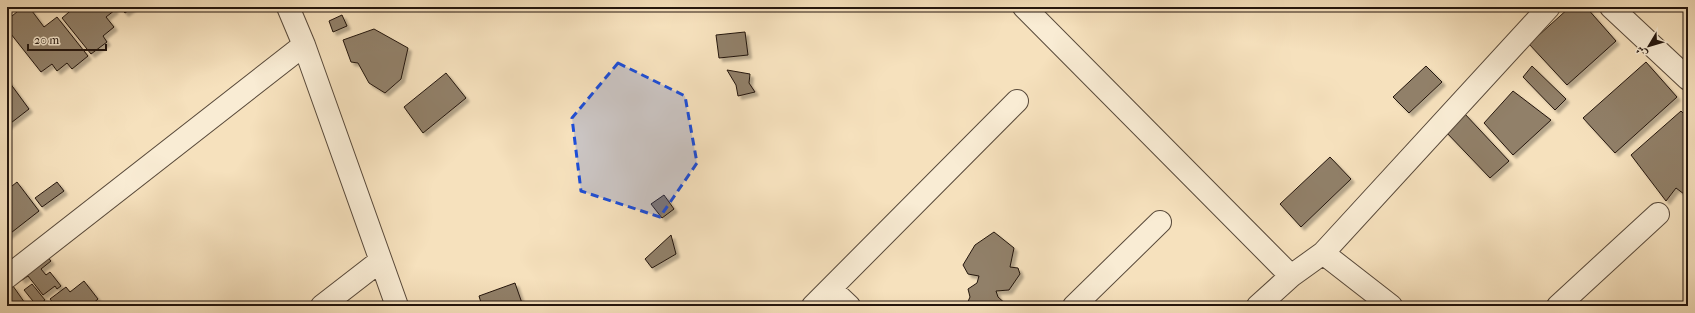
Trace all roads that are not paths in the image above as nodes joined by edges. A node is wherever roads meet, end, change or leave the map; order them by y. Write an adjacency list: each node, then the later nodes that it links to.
1 (288, 7): 5 (street)
2 (1024, 7): 12 (street)
3 (1549, 7): 10 (street)
4 (1611, 7): 6 (street)
5 (304, 45): 11 (street); 13 (street)
6 (1688, 79)
7 (1016, 101): 14 (street)
8 (1658, 214): 22 (street)
9 (1160, 222): 19 (street)
10 (1323, 253): 12 (street); 21 (street)
11 (380, 261): 15 (street); 16 (street)
12 (1290, 276): 20 (street)
13 (7, 277)
14 (831, 289): 17 (street); 18 (street)
15 (322, 306)
16 (397, 306)
17 (814, 306)
18 (849, 306)
19 (1074, 306)
20 (1258, 306)
21 (1391, 306)
22 (1558, 306)

